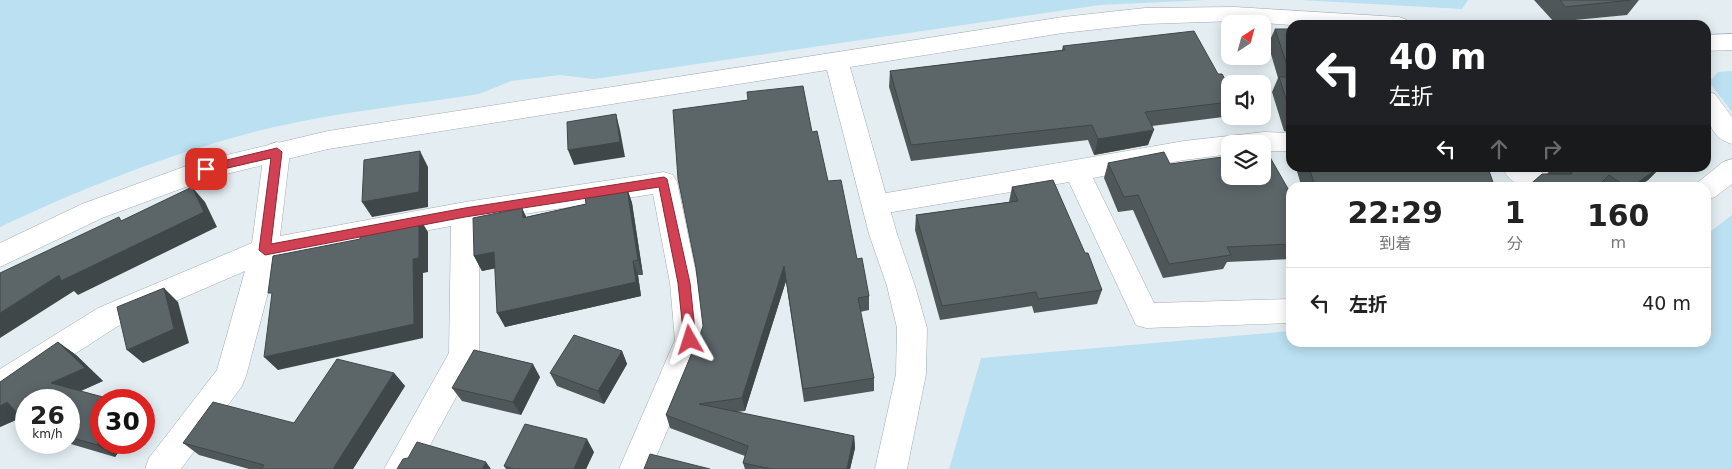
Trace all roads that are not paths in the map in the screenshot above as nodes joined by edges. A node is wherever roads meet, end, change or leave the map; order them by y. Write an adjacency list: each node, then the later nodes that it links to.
1 (1324, 20): 4 (street)
2 (1732, 42): 3 (street)
3 (1711, 43)
4 (836, 60): 8 (street); 14 (street)
5 (1711, 107): 6 (street)
6 (1732, 136)
7 (1286, 142): 10 (street)
8 (277, 152): 16 (street); 17 (street)
9 (1732, 169): 13 (street)
10 (1077, 171): 14 (street); 18 (street)
11 (1521, 172): 12 (street)
12 (1535, 182)
13 (1711, 186)
14 (875, 205): 23 (street)
15 (465, 213): 16 (street); 21 (street); 22 (street)
16 (265, 250): 19 (street); 20 (street)
17 (0, 256)
18 (1286, 311)
19 (0, 385)
20 (161, 469)
21 (400, 469)
22 (635, 469)
23 (891, 469)

